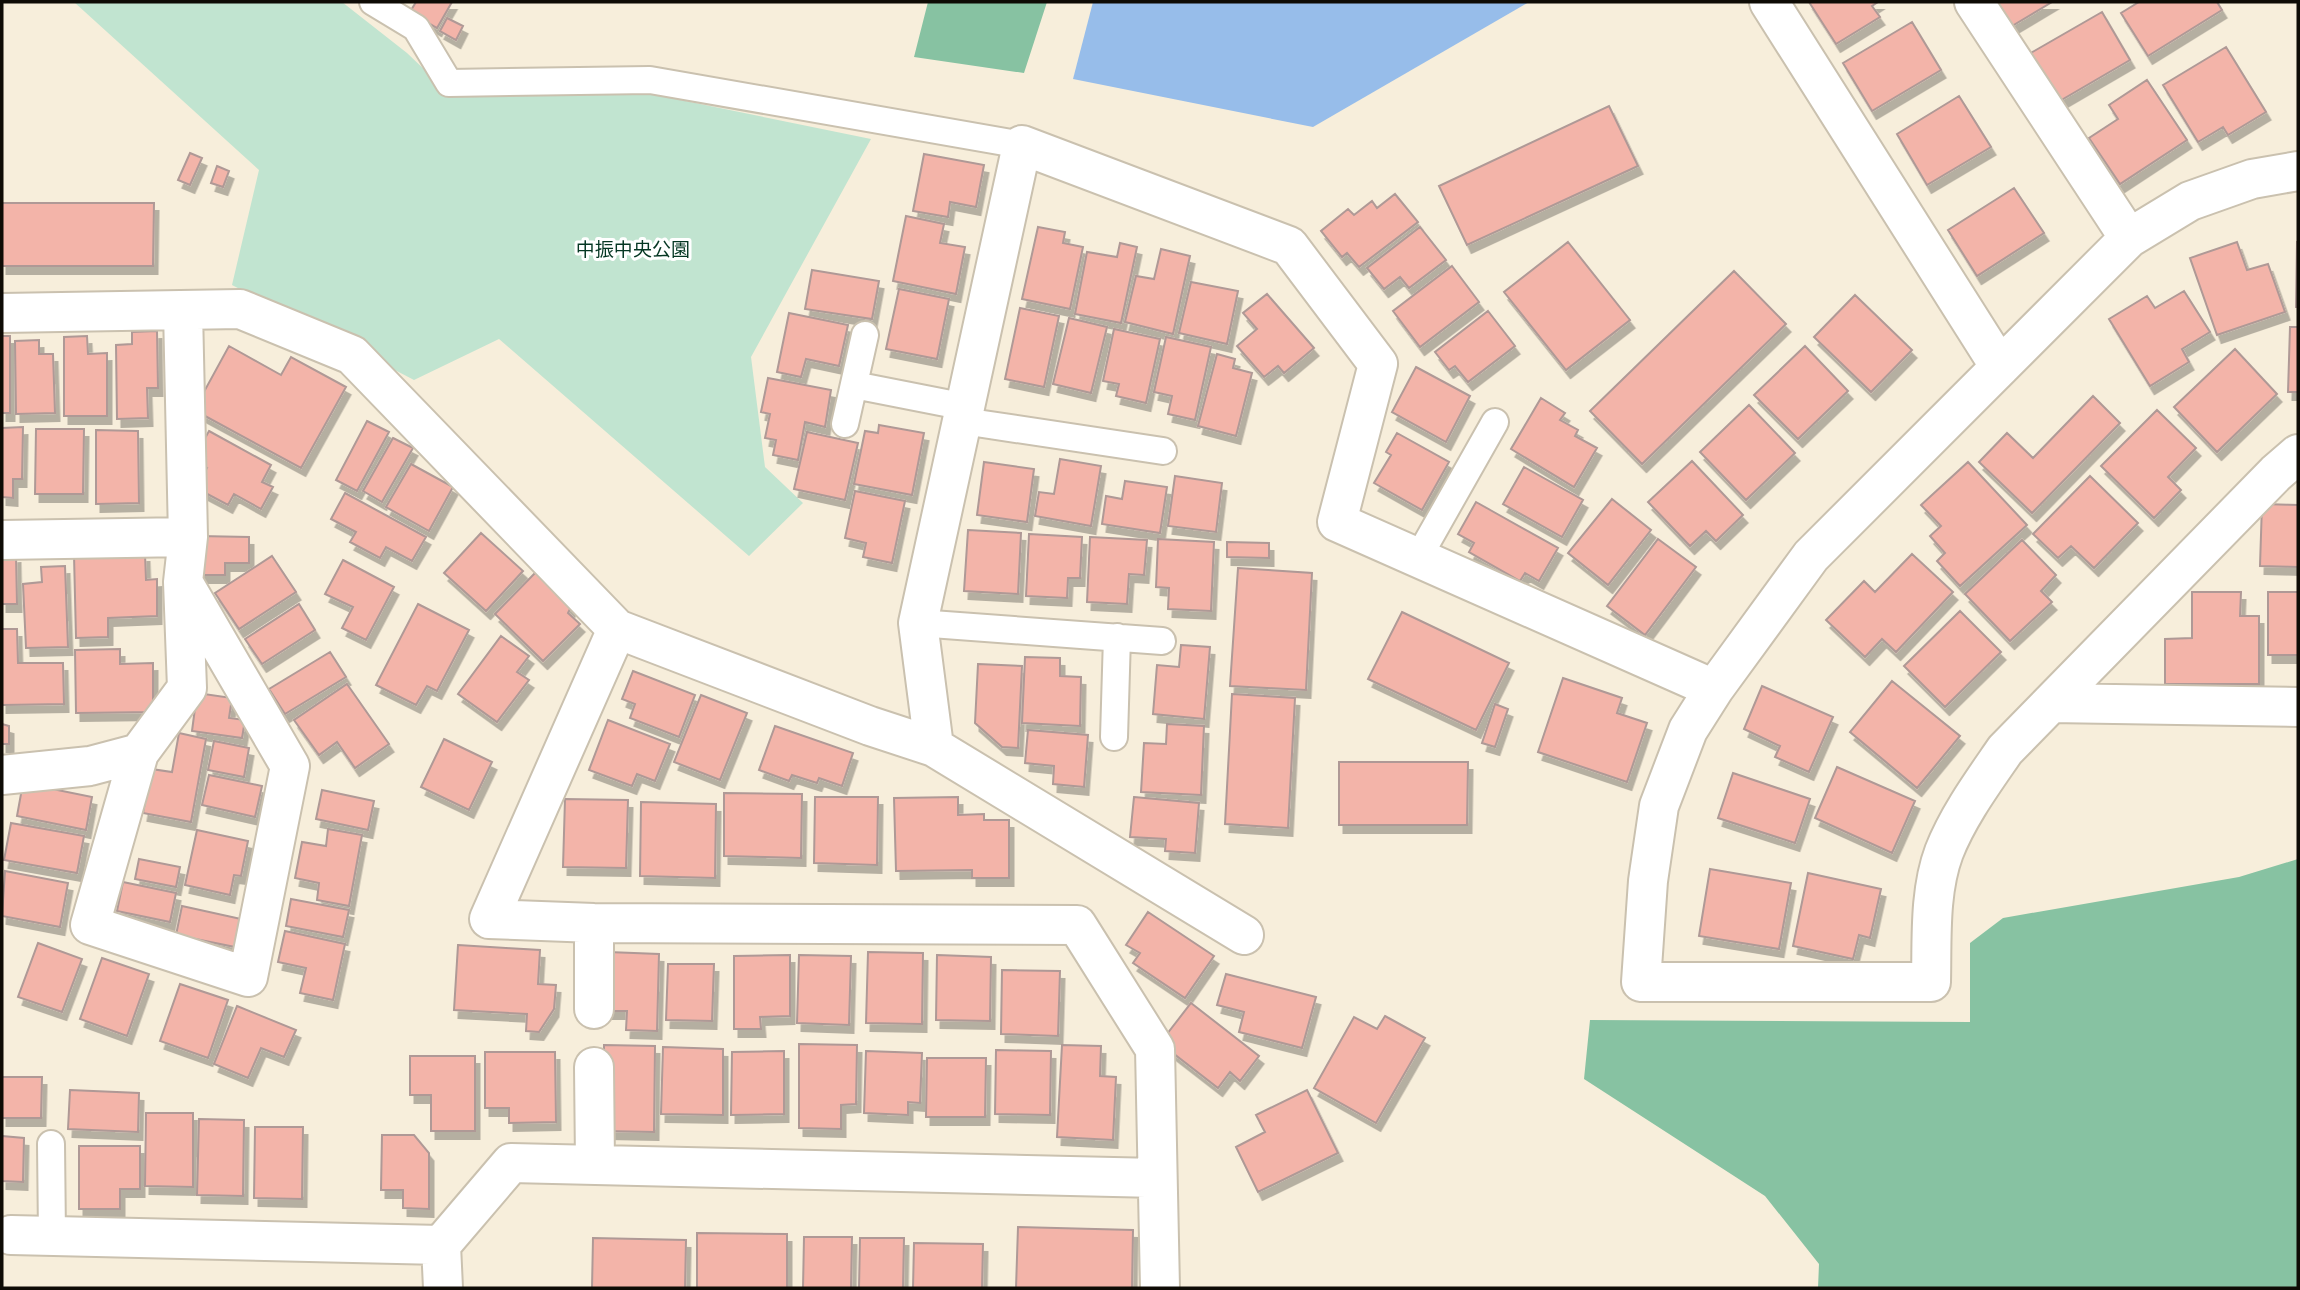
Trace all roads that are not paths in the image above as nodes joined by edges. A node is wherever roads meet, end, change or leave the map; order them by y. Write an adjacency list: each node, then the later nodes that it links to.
1 (373, 2): 4 (lane)
2 (1769, 2): 10 (street)
3 (1974, 2): 6 (street)
4 (1022, 145): 12 (street); 19 (street)
5 (2298, 171): 6 (street)
6 (2129, 238): 10 (street)
7 (183, 310): 8 (street); 17 (street); 22 (street)
8 (2, 313)
9 (865, 335): 11 (lane)
10 (2000, 367): 25 (street)
11 (854, 386): 12 (lane); 14 (lane)
12 (964, 414): 15 (lane); 21 (street)
13 (1495, 422): 19 (lane)
14 (845, 424)
15 (1163, 451)
16 (2298, 454): 26 (street)
17 (188, 537): 18 (street); 20 (street)
18 (2, 540)
19 (1418, 558): 25 (street)
20 (183, 582): 30 (street); 30 (street)
21 (918, 623): 23 (lane); 29 (street)
22 (617, 629): 29 (street); 32 (street)
23 (1117, 637): 24 (lane); 28 (lane)
24 (1163, 641)
25 (1714, 689): 26 (street)
26 (2051, 703): 27 (street)
27 (2298, 707)
28 (1114, 737)
29 (934, 747): 33 (street)
30 (139, 753): 31 (street)
31 (2, 775)
32 (594, 923): 34 (street); 38 (street)
33 (1244, 935)
34 (594, 1009)
35 (594, 1067): 37 (street)
36 (51, 1144): 40 (lane)
37 (595, 1163): 38 (street); 41 (street)
38 (1157, 1178): 43 (street)
39 (11, 1235): 40 (street)
40 (52, 1236): 41 (street)
41 (441, 1245): 42 (street)
42 (443, 1288)
43 (1160, 1288)

